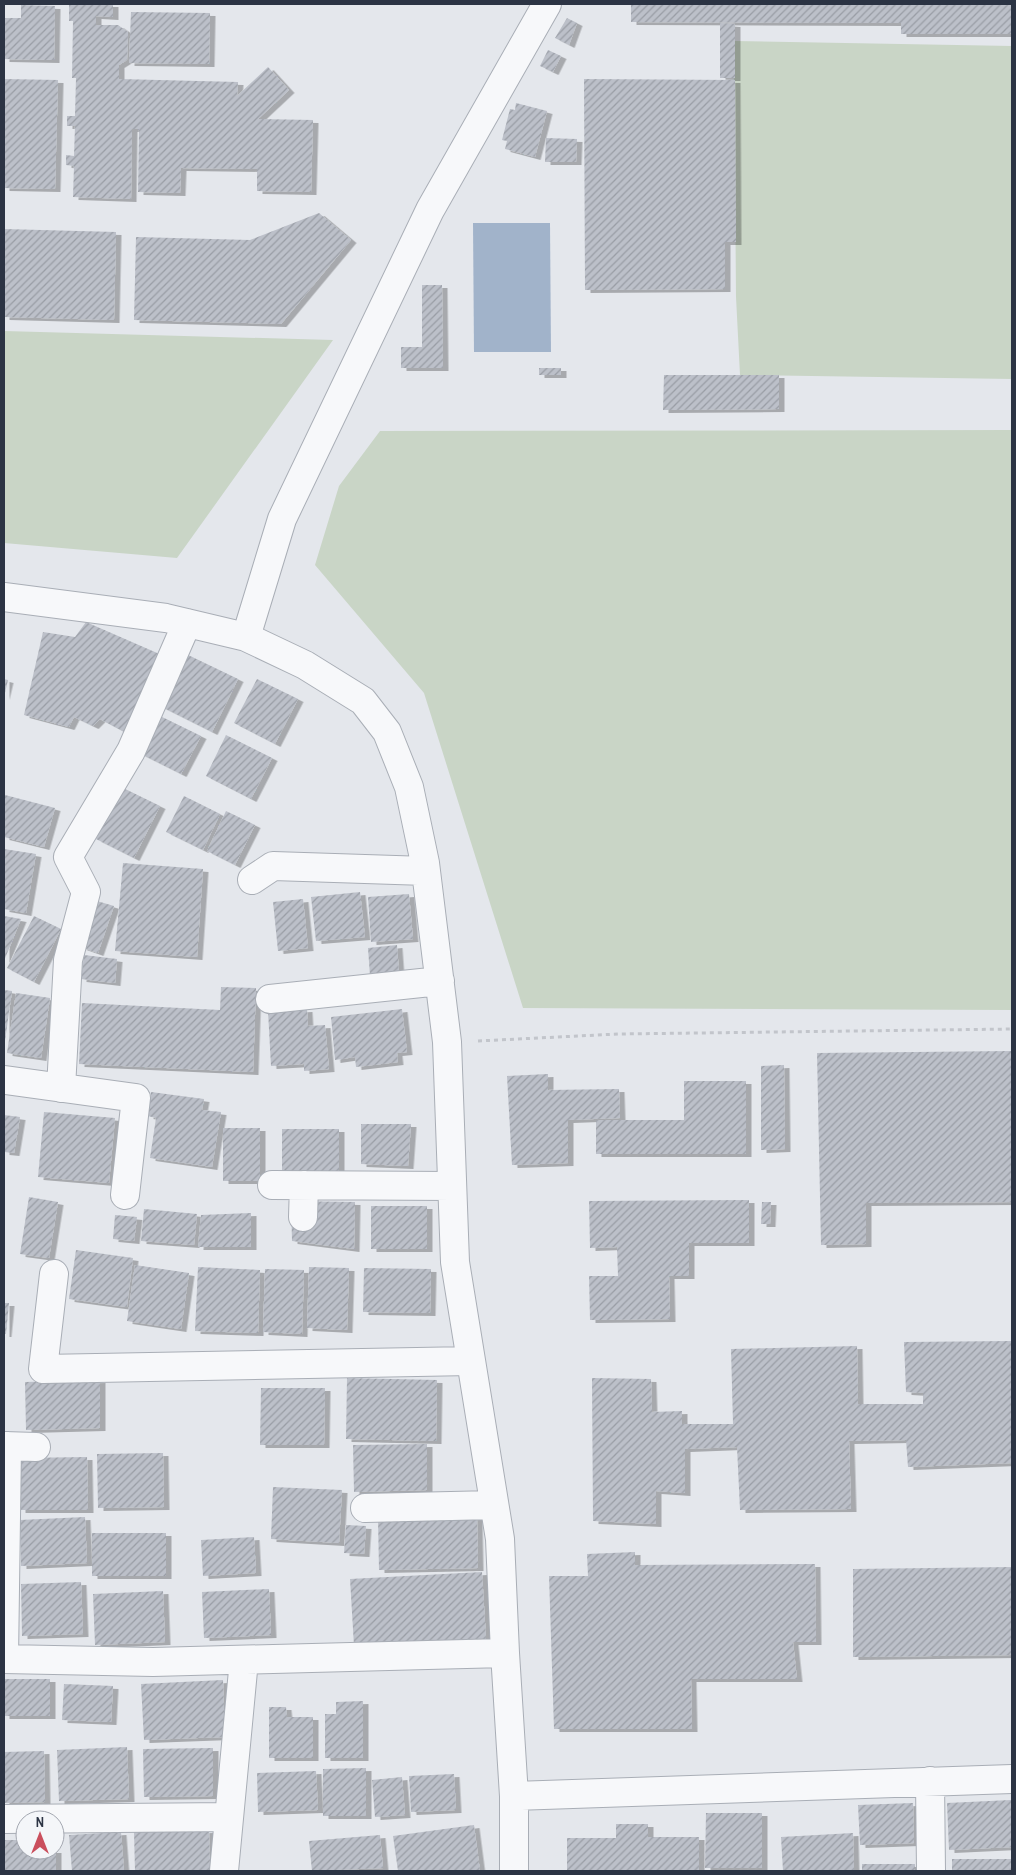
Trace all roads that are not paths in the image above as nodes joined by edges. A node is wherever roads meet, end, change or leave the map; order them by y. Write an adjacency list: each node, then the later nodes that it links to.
1 (547, 4): 4 (street)
2 (4, 597): 3 (street)
3 (187, 622): 4 (street); 10 (street)
4 (246, 637): 5 (street)
5 (426, 871): 6 (street); 7 (street)
6 (252, 880)
7 (440, 981): 8 (street); 13 (street)
8 (270, 999)
9 (4, 1080): 10 (street)
10 (61, 1088): 14 (street)
11 (272, 1185): 12 (street)
12 (304, 1185): 13 (street); 15 (street)
13 (452, 1186): 17 (street)
14 (125, 1195)
15 (302, 1217)
16 (54, 1274): 17 (street)
17 (471, 1361): 20 (street)
18 (5, 1446): 19 (street); 23 (street)
19 (36, 1447)
20 (494, 1505): 21 (street); 22 (street)
21 (365, 1508)
22 (505, 1653): 24 (street); 27 (street)
23 (4, 1659): 24 (street)
24 (244, 1660): 28 (street)
25 (1012, 1779): 26 (street)
26 (930, 1781): 27 (street); 32 (street)
27 (514, 1796): 31 (street)
28 (229, 1817): 29 (street); 30 (street)
29 (4, 1819)
30 (224, 1871)
31 (514, 1871)
32 (931, 1871)

